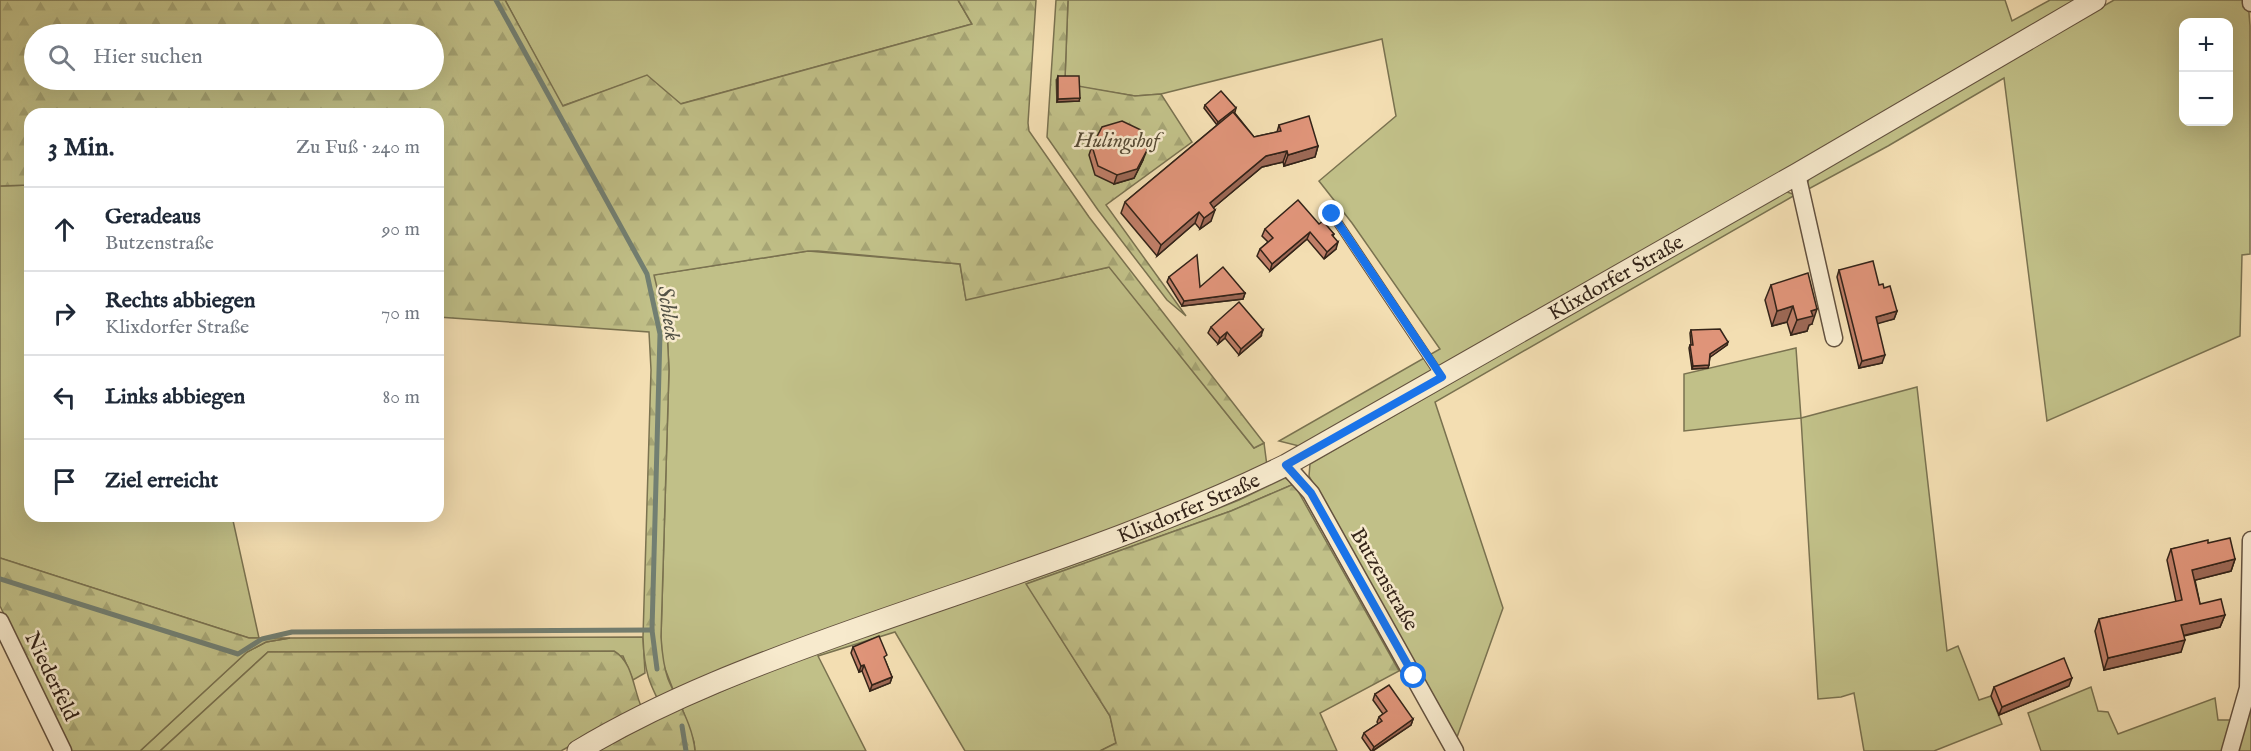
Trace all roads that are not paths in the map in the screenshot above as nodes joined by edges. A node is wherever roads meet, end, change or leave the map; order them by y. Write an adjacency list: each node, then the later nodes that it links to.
1 (2095, 0): 2 (street, Klixdorfer Straße)
2 (1797, 174): 4 (street); 5 (street, Klixdorfer Straße)
3 (1332, 214): 5 (lane)
4 (1834, 338)
5 (1442, 377): 6 (street, Klixdorfer Straße)
6 (1286, 465): 10 (street, Klixdorfer Straße); 11 (street, Butzenstraße)
7 (2251, 540): 12 (street)
8 (0, 621): 9 (street, Niederfeld)
9 (63, 751)
10 (578, 751)
11 (1455, 751)
12 (2230, 751)

